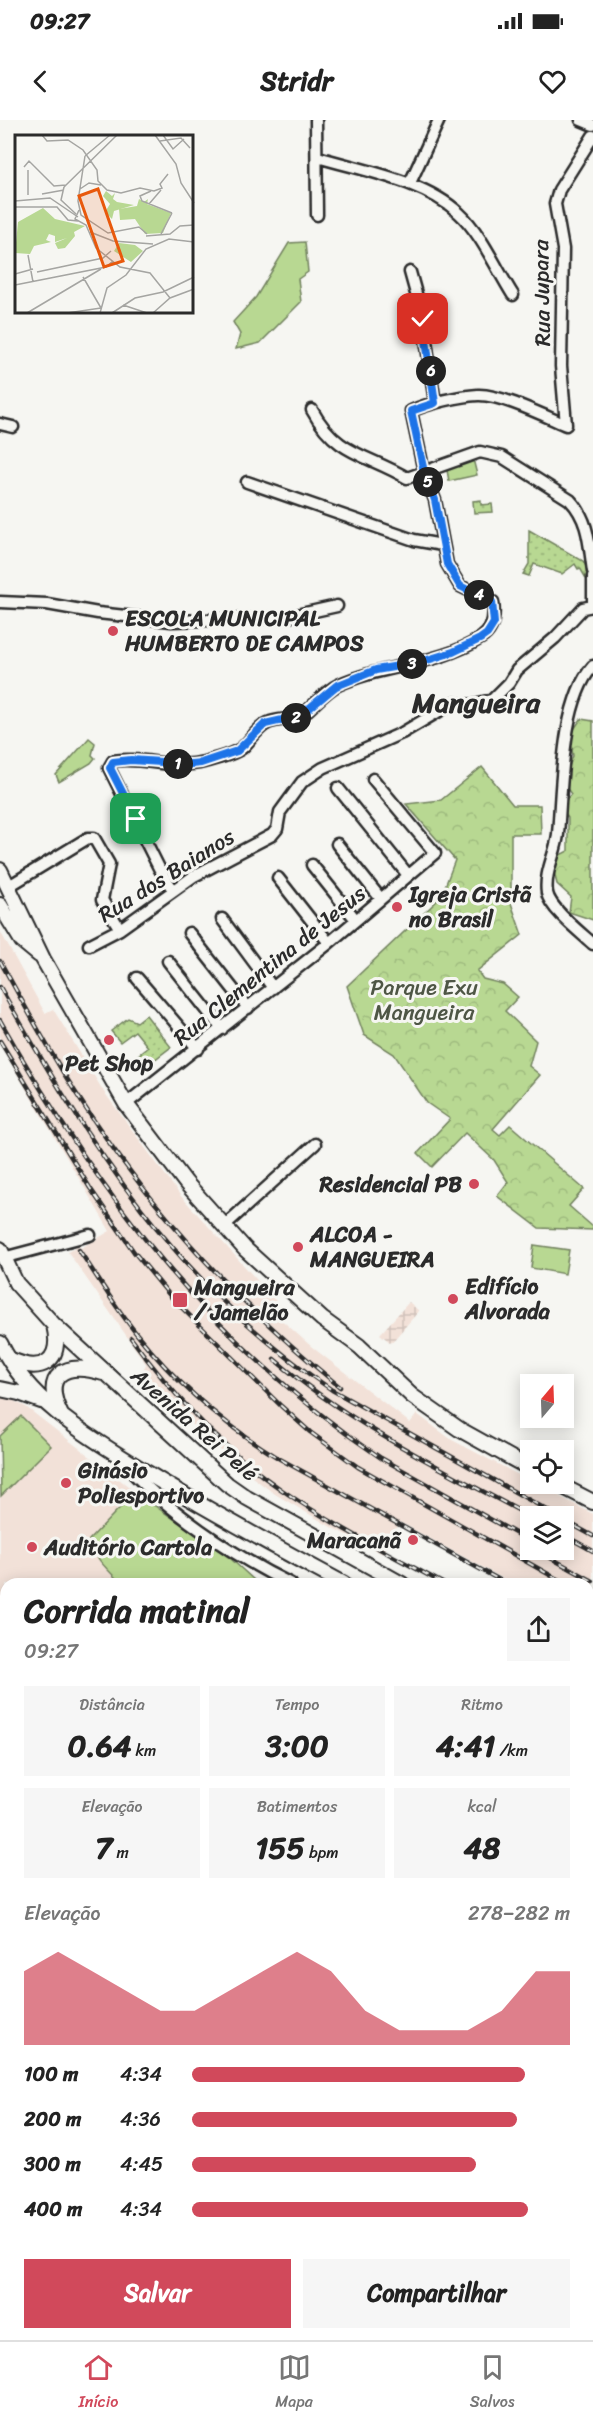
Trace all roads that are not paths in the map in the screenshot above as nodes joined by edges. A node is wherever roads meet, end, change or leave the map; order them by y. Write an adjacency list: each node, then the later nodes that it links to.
1 (316, 120): 6 (street)
2 (439, 120): 7 (street)
3 (581, 120): 4 (street)
4 (593, 125)
5 (593, 136): 11 (street, Rua Jupara)
6 (318, 157): 7 (street); 8 (street)
7 (410, 183): 10 (street)
8 (317, 215)
9 (410, 272): 11 (street)
10 (513, 295)
11 (435, 403): 15 (street)
12 (312, 410): 15 (street)
13 (0, 424): 14 (street)
14 (13, 427)
15 (424, 472): 17 (street); 18 (street)
16 (247, 482): 17 (street)
17 (442, 545): 30 (street)
18 (593, 574): 21 (street)
19 (0, 602): 20 (street)
20 (338, 606)
21 (593, 606): 30 (street, Rua dos Baianos)
22 (593, 666): 38 (street)
23 (373, 779): 27 (street, Rua Clementina de Jesus)
24 (338, 788): 27 (street)
25 (337, 844): 31 (street)
26 (312, 865): 34 (street)
27 (408, 875): 31 (street, Rua Clementina de Jesus)
28 (3, 877): 35 (street); 40 (main road)
29 (278, 878): 37 (street)
30 (173, 890): 35 (street, Rua dos Baianos)
31 (381, 899): 34 (street, Rua Clementina de Jesus)
32 (0, 905): 40 (main road)
33 (222, 919): 43 (street)
34 (356, 920): 37 (street, Rua Clementina de Jesus)
35 (120, 929): 39 (street, Rua dos Baianos)
36 (189, 933): 44 (street)
37 (329, 943): 43 (street, Rua Clementina de Jesus)
38 (593, 944)
39 (89, 945)
40 (43, 959): 47 (main road)
41 (168, 961): 45 (street)
42 (137, 978): 46 (street)
43 (273, 988): 44 (street, Rua Clementina de Jesus)
44 (248, 1008): 45 (street, Rua Clementina de Jesus)
45 (222, 1029): 46 (street, Rua Clementina de Jesus)
46 (198, 1049): 47 (street, Rua Clementina de Jesus)
47 (126, 1104): 49 (main road)
48 (315, 1144): 49 (street)
49 (224, 1226): 60 (main road)
50 (90, 1235): 51 (street)
51 (2, 1253): 52 (main road, Avenida Rei Pelé)
52 (54, 1325): 54 (main road); 55 (main road, Avenida Rei Pelé)
53 (0, 1343): 54 (main road)
54 (9, 1359): 57 (main road)
55 (107, 1375): 58 (main road); 65 (main road, Avenida Rei Pelé)
56 (0, 1389): 57 (main road)
57 (46, 1403): 58 (main road)
58 (61, 1416): 59 (main road)
59 (114, 1452): 63 (street); 64 (main road)
60 (520, 1463)
61 (574, 1492): 62 (main road)
62 (593, 1502)
63 (279, 1578)
64 (333, 1578)
65 (391, 1578)

